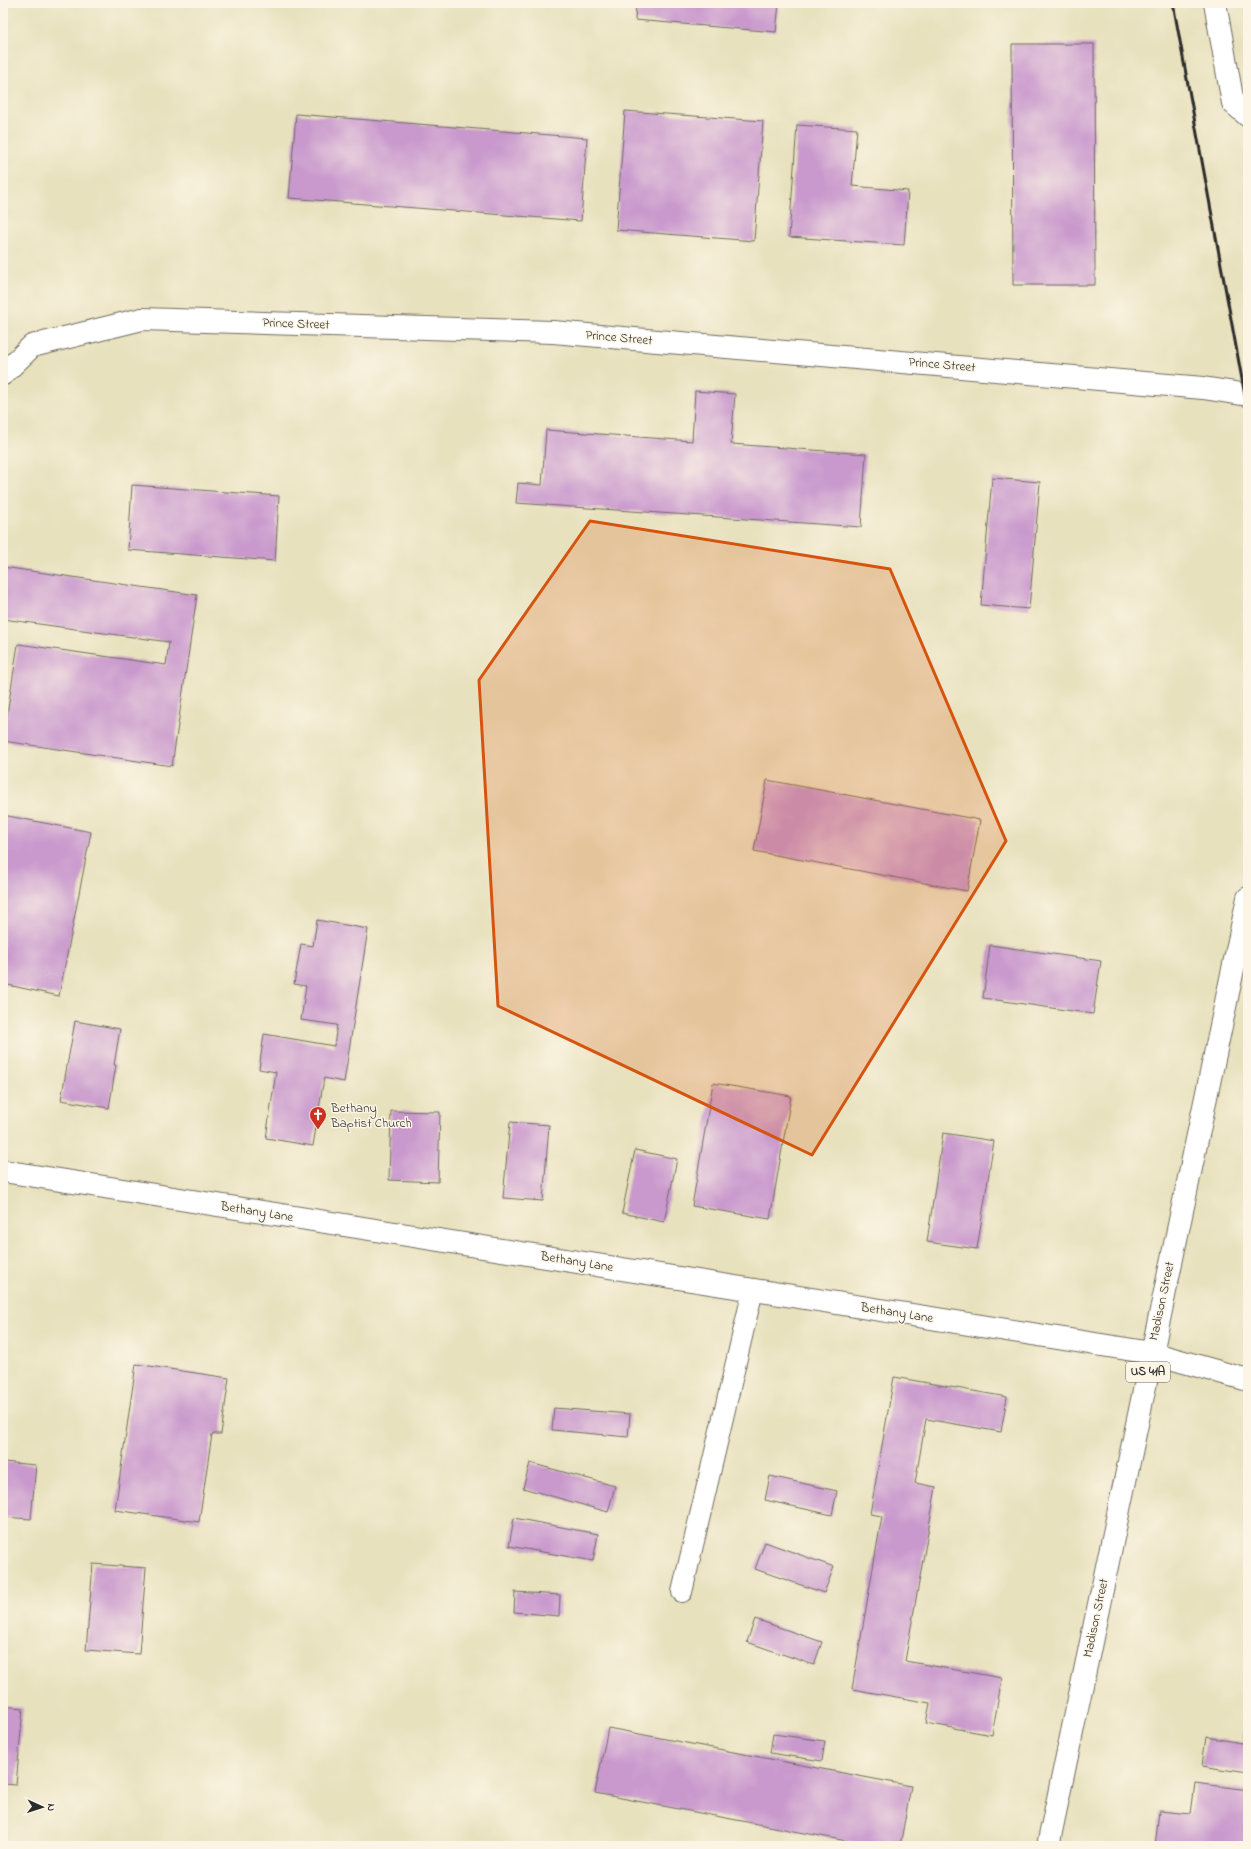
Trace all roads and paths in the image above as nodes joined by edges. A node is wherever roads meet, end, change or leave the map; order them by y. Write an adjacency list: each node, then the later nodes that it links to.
1 (1215, 3): 2 (street)
2 (1248, 116)
3 (3, 374): 4 (street, Prince Street)
4 (1248, 395)
5 (1248, 898): 8 (street, Madison Street / US 41A)
6 (3, 1171): 7 (street, Bethany Lane)
7 (753, 1290): 8 (street, Bethany Lane); 10 (lane)
8 (1152, 1353): 9 (street, Bethany Lane); 11 (street, Madison Street / US 41A)
9 (1248, 1380)
10 (682, 1592)
11 (1048, 1846)

